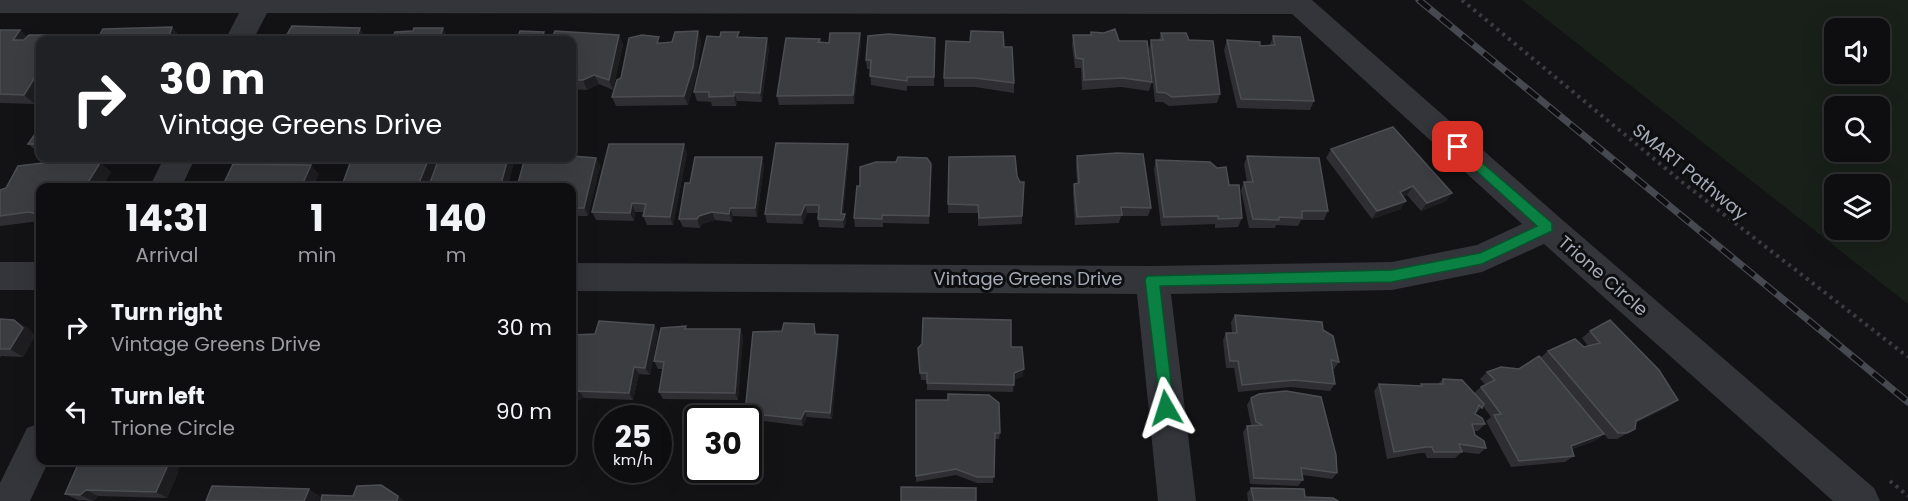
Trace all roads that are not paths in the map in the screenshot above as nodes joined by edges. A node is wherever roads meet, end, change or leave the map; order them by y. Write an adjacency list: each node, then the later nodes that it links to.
1 (1296, 2): 3 (street); 7 (street, Trione Circle)
2 (0, 3): 3 (street)
3 (258, 3): 4 (street)
4 (241, 36)
5 (178, 162): 6 (street)
6 (168, 183)
7 (1547, 227): 11 (street, Vintage Greens Drive); 15 (street, Trione Circle)
8 (0, 276): 9 (street)
9 (36, 276)
10 (576, 277): 11 (street, Vintage Greens Drive)
11 (1152, 280): 14 (street)
12 (36, 448): 13 (street)
13 (11, 501)
14 (1177, 501)
15 (1861, 501)

